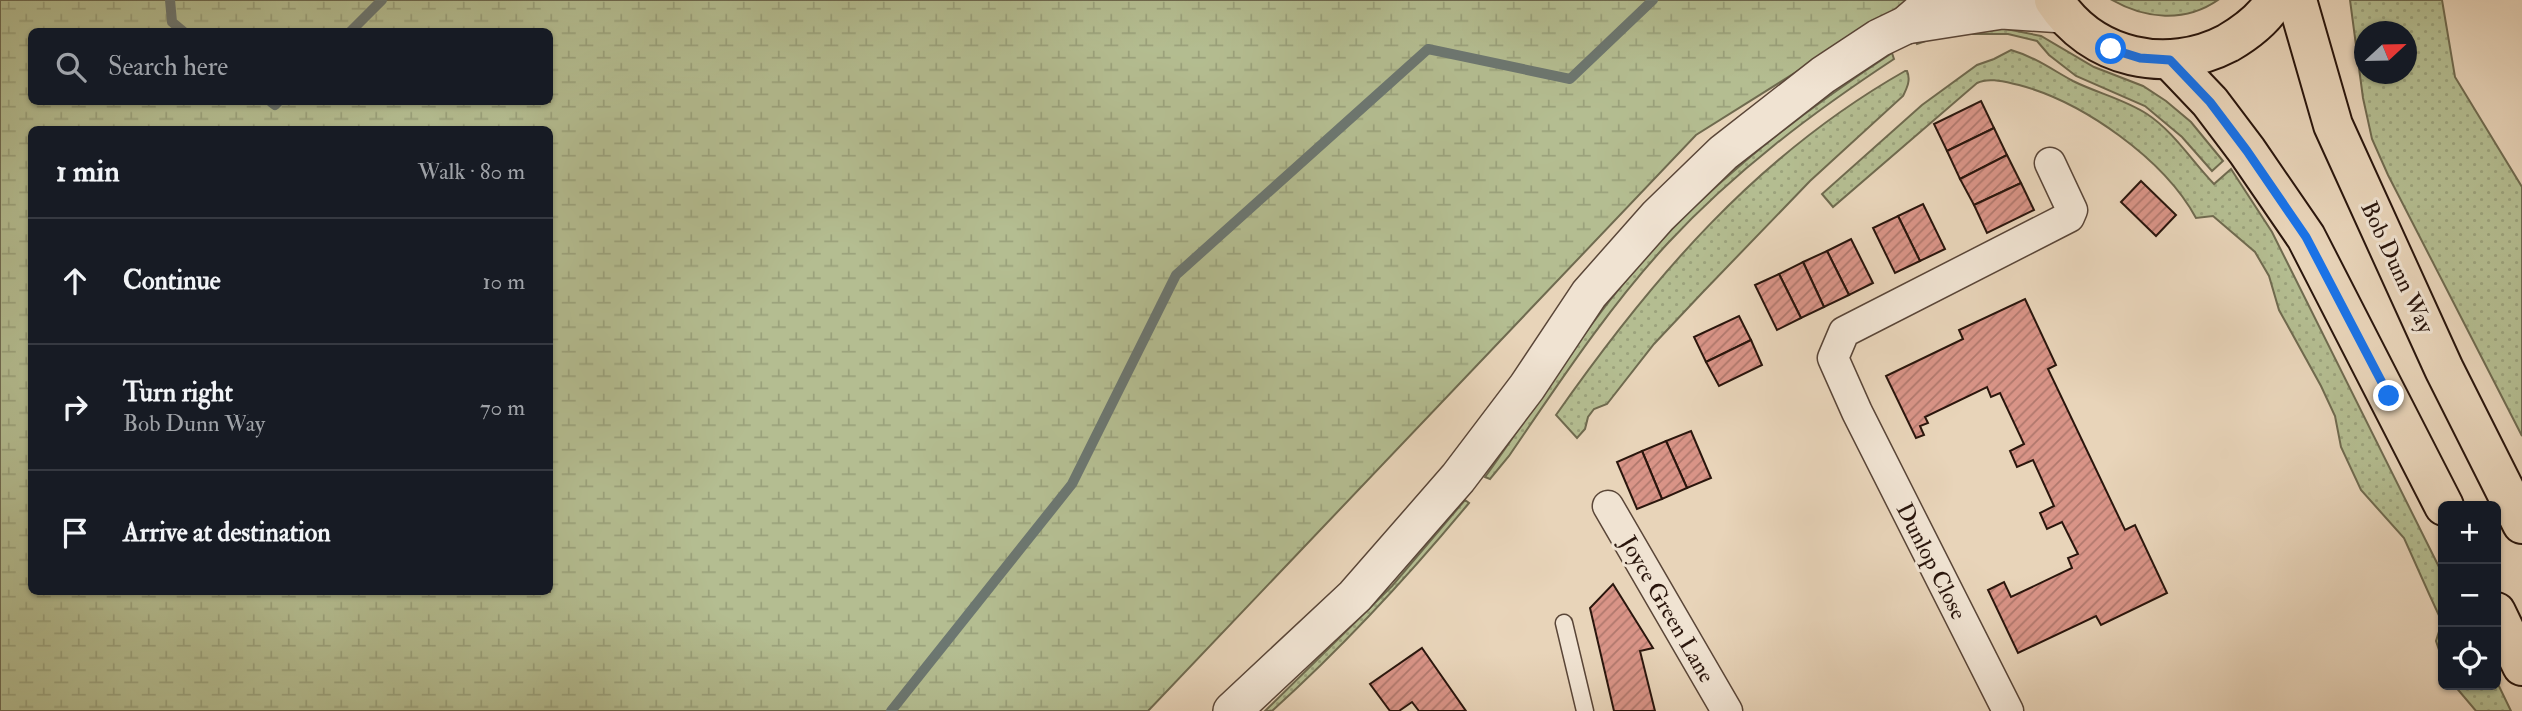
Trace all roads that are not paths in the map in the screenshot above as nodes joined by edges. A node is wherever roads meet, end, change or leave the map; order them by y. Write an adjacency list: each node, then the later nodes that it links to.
1 (1935, 0): 5 (street)
2 (2275, 0): 6 (main road)
3 (2297, 0): 10 (main road, Bob Dunn Way)
4 (2058, 7): 5 (street); 6 (main road)
5 (1906, 24): 14 (street)
6 (2170, 60): 8 (main road)
7 (2050, 163): 17 (street, Dunlop Close)
8 (2442, 501)
9 (1608, 506): 16 (street, Joyce Green Lane)
10 (2522, 524)
11 (2501, 622): 13 (main road)
12 (1564, 623): 15 (lane)
13 (2522, 666)
14 (1232, 711)
15 (1585, 711)
16 (1727, 711)
17 (2008, 711)

